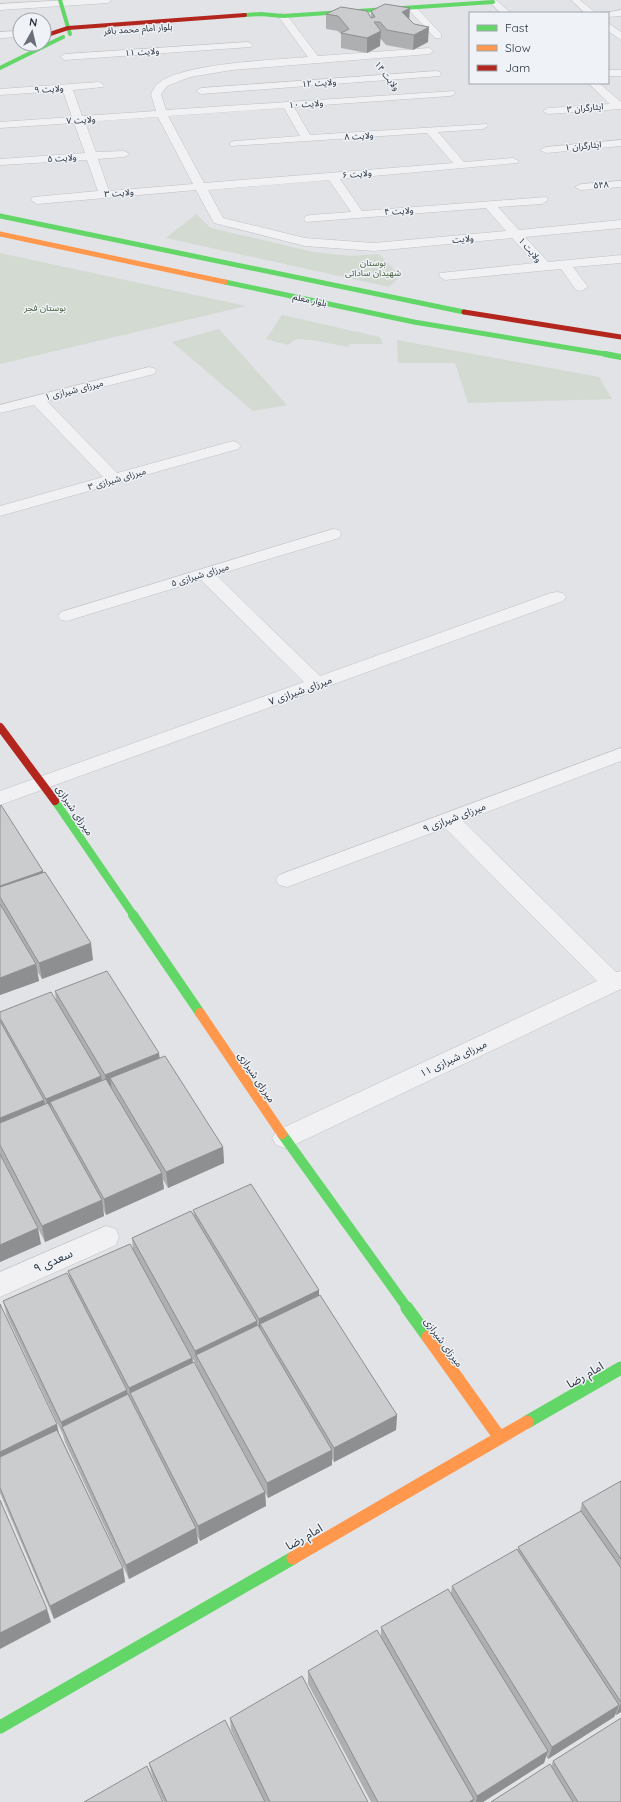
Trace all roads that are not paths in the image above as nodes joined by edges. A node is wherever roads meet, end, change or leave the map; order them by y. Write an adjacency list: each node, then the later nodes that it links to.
1 (108, 0): 4 (street)
2 (575, 0): 8 (street)
3 (492, 1): 6 (street, بلوار امام محمد باقر); 7 (street)
4 (60, 2): 5 (street); 13 (street)
5 (0, 7)
6 (413, 9): 11 (street, بلوار امام محمد باقر); 17 (street)
7 (505, 12)
8 (590, 12)
9 (621, 13): 10 (street)
10 (609, 14)
11 (283, 16): 13 (street, بلوار امام محمد باقر); 26 (street)
12 (609, 27): 18 (street)
13 (69, 31): 15 (street, بلوار امام محمد باقر); 27 (street, بلوار امام محمد باقر)
14 (12, 34): 16 (street)
15 (52, 34)
16 (0, 35)
17 (438, 36)
18 (619, 40)
19 (248, 45): 25 (street, ولایت ۱۱)
20 (12, 51): 23 (street)
21 (429, 51): 22 (street)
22 (371, 55): 26 (street); 31 (street, ولایت ۱۴)
23 (0, 57)
24 (65, 57): 25 (street, ولایت ۱۱)
25 (226, 57): 26 (street); 42 (street, ولایت)
26 (315, 59)
27 (0, 68)
28 (621, 72): 30 (street)
29 (436, 74): 31 (street, ولایت ۱۲)
30 (609, 74)
31 (388, 78): 35 (street, ولایت ۱۲); 38 (street, ولایت ۱۴)
32 (594, 84): 40 (street)
33 (98, 85): 34 (street, ولایت ۹)
34 (67, 87): 36 (street, ولایت ۹); 43 (street)
35 (201, 91)
36 (0, 92)
37 (450, 93): 38 (street, ولایت ۱۰)
38 (404, 97): 39 (street, ولایت ۱۰)
39 (287, 105): 42 (street, ولایت ۱۰); 47 (street)
40 (620, 106): 41 (street, ایثارگران ۳)
41 (548, 111)
42 (162, 115): 43 (street, ولایت ۷); 58 (street, ولایت)
43 (79, 120): 44 (street, ولایت ۷); 52 (street)
44 (0, 125)
45 (483, 126): 46 (street, ولایت ۸)
46 (431, 130): 47 (street, ولایت ۸); 55 (street)
47 (307, 139): 49 (street, ولایت ۸)
48 (621, 143): 50 (street, ایثارگران ۱)
49 (235, 144)
50 (546, 150)
51 (124, 154): 52 (street, ولایت ۵)
52 (91, 156): 54 (street, ولایت ۵); 60 (street)
53 (513, 161): 55 (street, ولایت ۶)
54 (0, 162)
55 (461, 165): 56 (street, ولایت ۶)
56 (332, 176): 58 (street, ولایت ۶); 64 (street)
57 (621, 184): 59 (street, ۵۴۸)
58 (200, 187): 60 (street, ولایت ۳); 69 (street, ولایت)
59 (581, 187)
60 (105, 195): 61 (street, ولایت ۳)
61 (38, 200)
62 (542, 200): 63 (street, ولایت ۴)
63 (489, 204): 64 (street, ولایت ۴); 69 (street)
64 (359, 215): 66 (street, ولایت ۴)
65 (0, 216): 75 (street, بلوار معلم)
66 (310, 219)
67 (621, 224): 69 (street, ولایت)
68 (0, 234): 76 (street, بلوار معلم)
69 (516, 234): 72 (street, ولایت ۱)
70 (621, 259): 71 (street)
71 (564, 264): 72 (street); 74 (street)
72 (544, 266): 73 (street)
73 (445, 276)
74 (581, 287)
75 (621, 337)
76 (621, 357)
77 (149, 371): 78 (street, میرزای شیرازی ۱)
78 (37, 399): 79 (street, میرزای شیرازی ۱); 81 (street)
79 (0, 408)
80 (233, 446): 81 (street, میرزای شیرازی ۳)
81 (114, 479): 82 (street, میرزای شیرازی ۳)
82 (0, 511)
83 (332, 534): 84 (street, میرزای شیرازی ۵)
84 (204, 573): 86 (street, میرزای شیرازی ۵); 87 (street)
85 (557, 597): 87 (street, میرزای شیرازی ۷)
86 (66, 616)
87 (317, 684): 90 (street, میرزای شیرازی ۷)
88 (0, 727): 90 (street, میرزای شیرازی)
89 (621, 754): 92 (street, میرزای شیرازی ۹)
90 (43, 782): 91 (street, میرزای شیرازی ۷); 95 (street, میرزای شیرازی)
91 (0, 798)
92 (448, 819): 93 (street, میرزای شیرازی ۹); 94 (street)
93 (287, 880)
94 (617, 981): 95 (street, میرزای شیرازی ۱۱)
95 (285, 1138): 99 (street, میرزای شیرازی)
96 (106, 1236): 97 (street, سعدی ۹)
97 (0, 1285)
98 (621, 1368): 99 (street, امام رضا)
99 (500, 1438): 100 (street, امام رضا)
100 (0, 1728)

